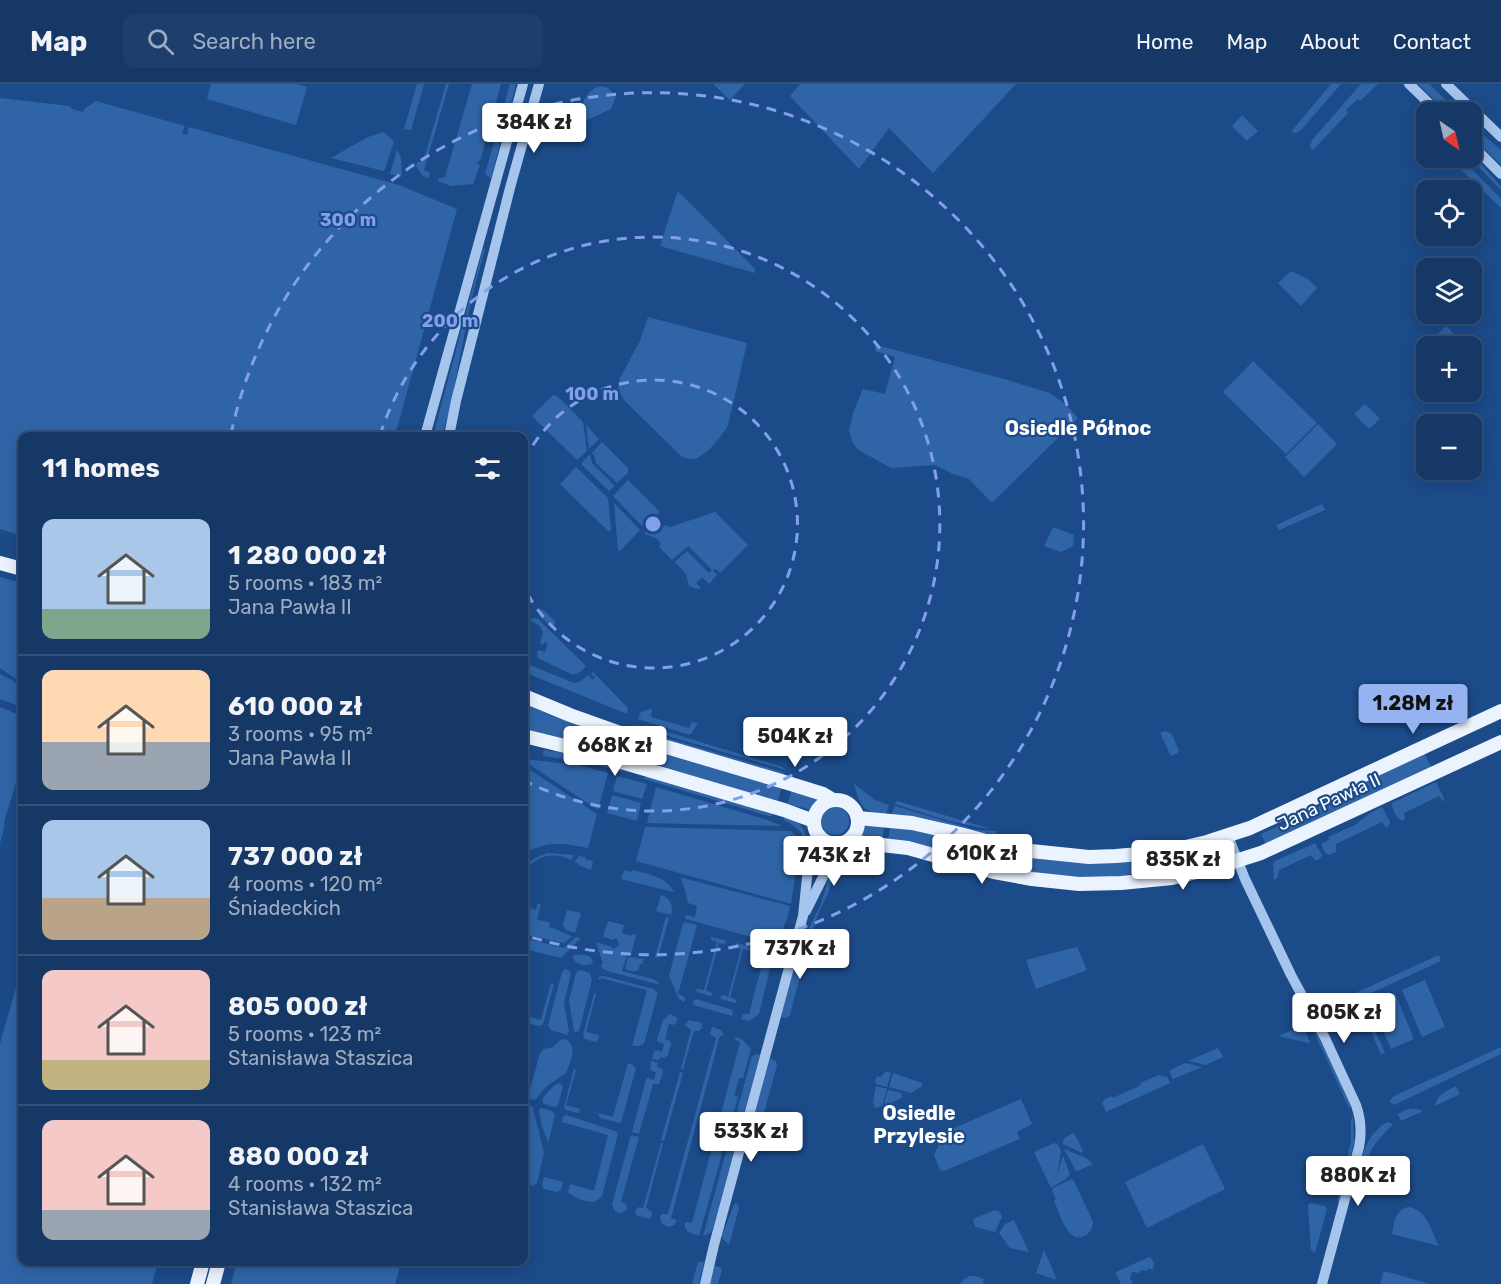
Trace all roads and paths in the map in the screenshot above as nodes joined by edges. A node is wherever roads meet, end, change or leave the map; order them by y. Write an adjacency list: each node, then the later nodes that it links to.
1 (523, 84): 9 (street)
2 (539, 84): 10 (street)
3 (1409, 84): 5 (street)
4 (1446, 84): 6 (street)
5 (1428, 102)
6 (1501, 137)
7 (1482, 155): 8 (street)
8 (1501, 174)
9 (426, 432)
10 (450, 432)
11 (0, 563): 12 (main road)
12 (18, 569)
13 (528, 698): 17 (main road)
14 (1501, 711): 20 (main road, Jana Pawła II)
15 (528, 737): 19 (main road)
16 (1501, 742): 22 (main road, Jana Pawła II)
17 (833, 800): 18 (main road); 19 (main road)
18 (858, 818): 20 (main road, Jana Pawła II); 21 (main road)
19 (815, 826): 21 (main road); 23 (street)
20 (1228, 836): 22 (street)
21 (841, 842): 22 (main road, Jana Pawła II); 23 (street)
22 (1238, 862): 29 (street)
23 (803, 916): 28 (street)
24 (202, 1266): 26 (main road)
25 (218, 1266): 27 (main road)
26 (197, 1284)
27 (213, 1284)
28 (705, 1284)
29 (1322, 1284)

